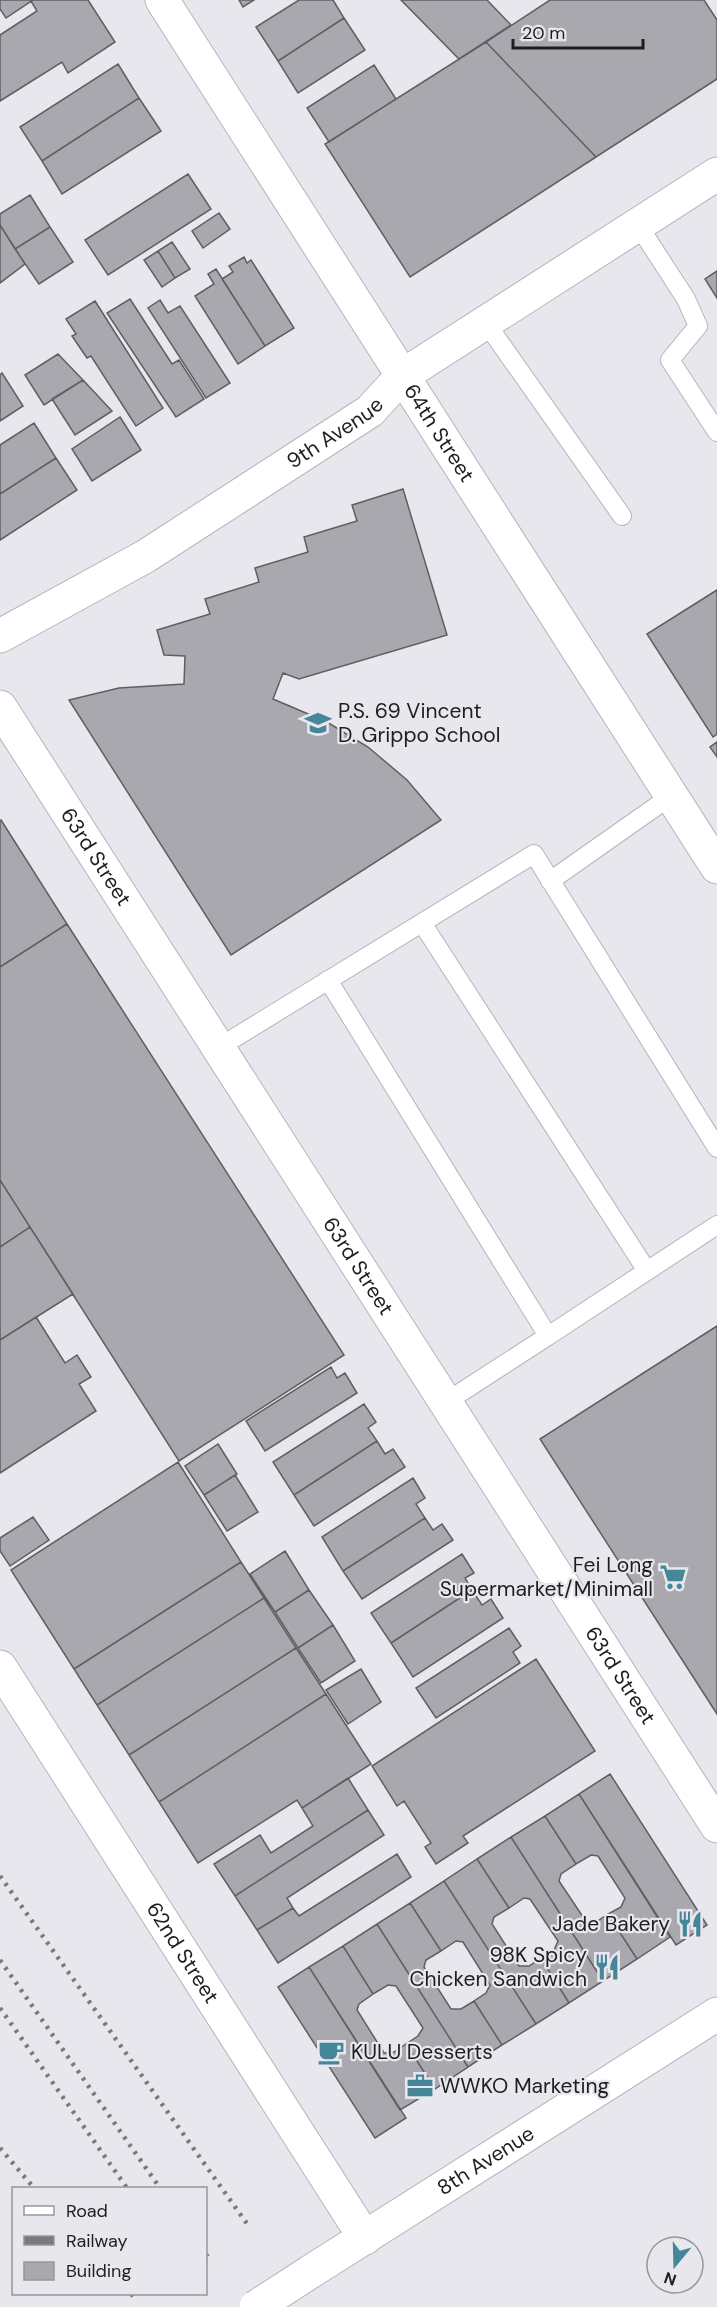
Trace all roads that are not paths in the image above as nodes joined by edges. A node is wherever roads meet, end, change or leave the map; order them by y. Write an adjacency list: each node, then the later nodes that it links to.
1 (162, 0): 5 (street, 64th Street)
2 (717, 174): 3 (street, 9th Avenue)
3 (638, 225): 4 (street, 9th Avenue); 6 (lane)
4 (486, 323): 5 (street, 9th Avenue); 7 (lane)
5 (402, 376): 8 (street, 9th Avenue); 10 (street, 64th Street)
6 (717, 432)
7 (622, 516)
8 (0, 636)
9 (0, 707): 15 (street, 63rd Street)
10 (671, 796): 11 (street, 64th Street); 12 (lane)
11 (717, 867)
12 (550, 881): 13 (lane); 16 (lane)
13 (422, 922): 14 (lane); 18 (lane)
14 (328, 980): 15 (lane); 19 (lane)
15 (218, 1048): 20 (street, 63rd Street)
16 (717, 1148)
17 (717, 1225): 18 (lane)
18 (647, 1271): 19 (lane)
19 (548, 1336): 20 (lane)
20 (446, 1402): 22 (street, 63rd Street)
21 (0, 1667): 24 (street, 62nd Street)
22 (717, 1826)
23 (717, 2014): 24 (street, 8th Avenue)
24 (364, 2238): 25 (street, 8th Avenue, bridge)
25 (256, 2307)

